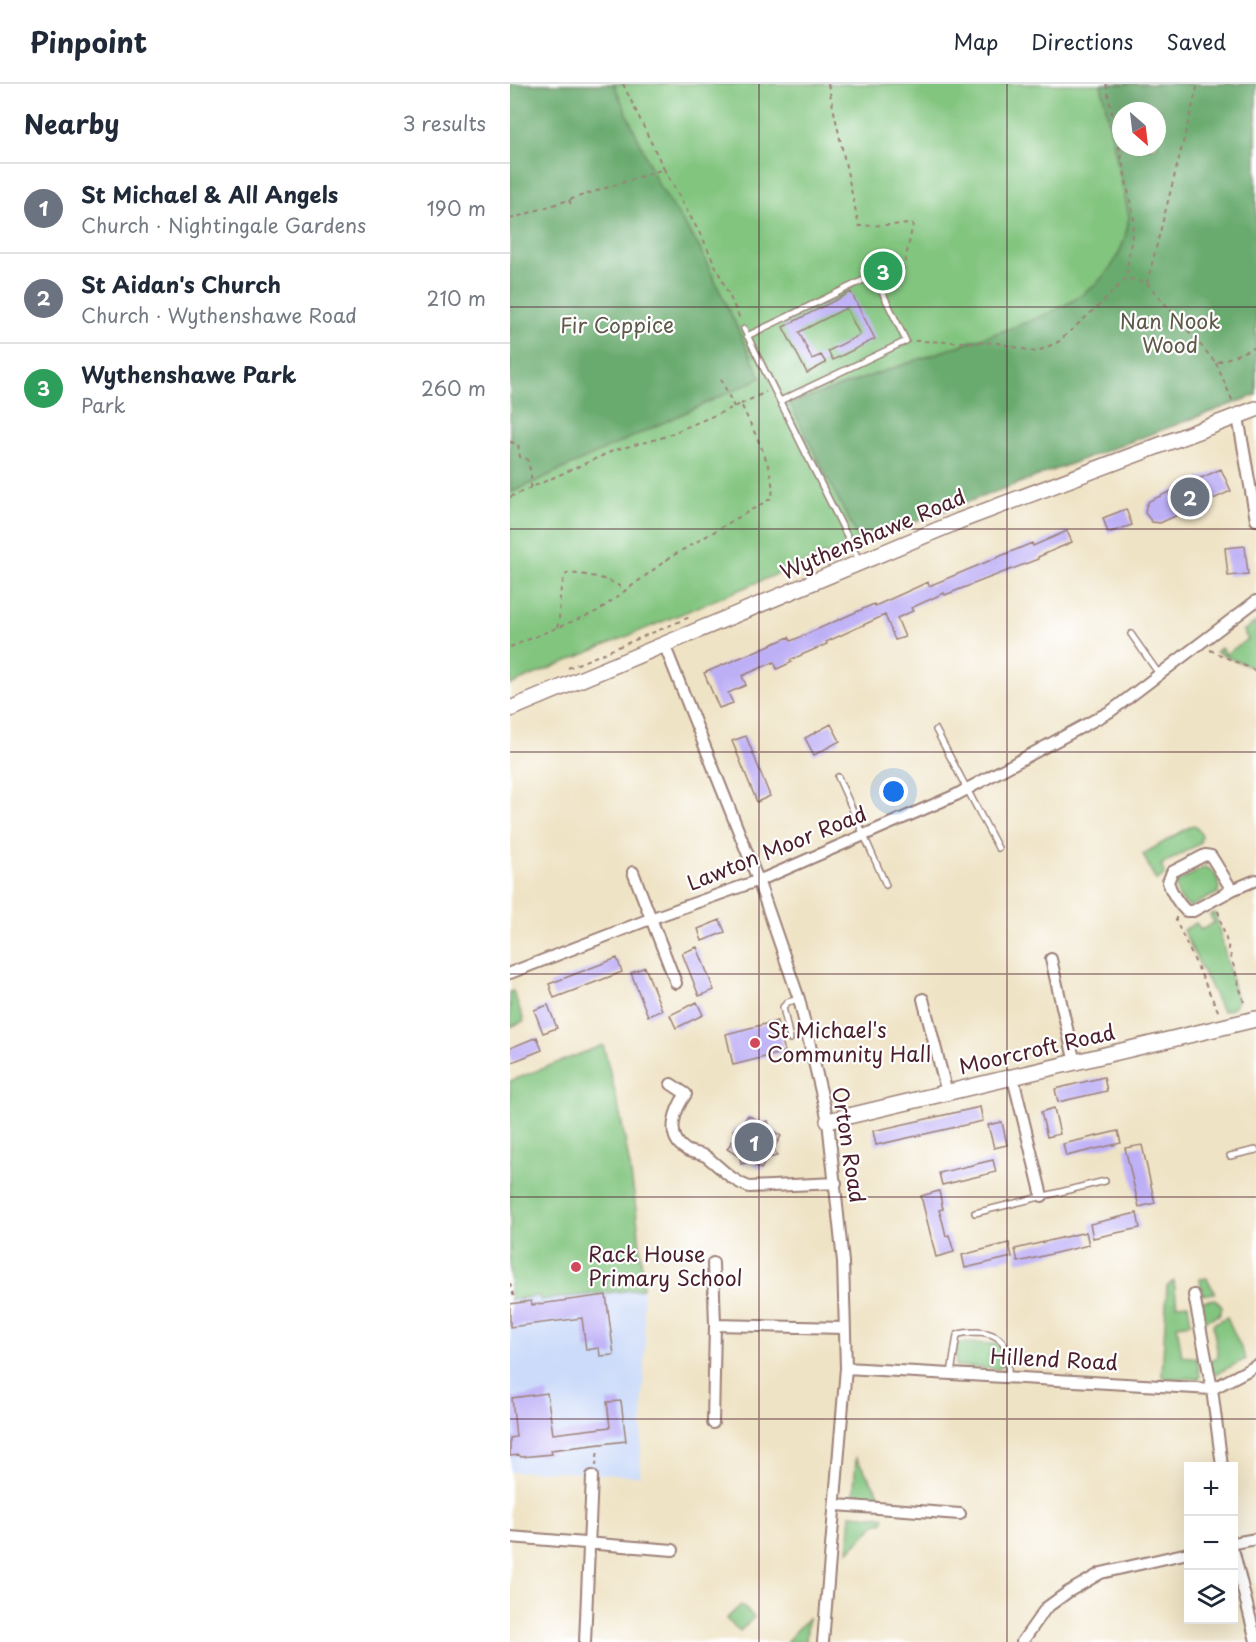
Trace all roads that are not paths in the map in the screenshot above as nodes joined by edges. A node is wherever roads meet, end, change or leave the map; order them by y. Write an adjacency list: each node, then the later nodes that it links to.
1 (744, 329): 2 (lane)
2 (747, 336): 3 (lane); 3 (lane)
3 (780, 401): 7 (lane)
4 (1256, 410): 5 (main road, Wythenshawe Road)
5 (1236, 412): 6 (street); 7 (main road, Wythenshawe Road)
6 (1256, 520)
7 (861, 563): 10 (main road, Wythenshawe Road)
8 (1256, 601): 11 (street, Lawton Moor Road)
9 (1131, 634): 11 (lane)
10 (664, 644): 12 (main road, Wythenshawe Road); 19 (street, Orton Road)
11 (1160, 675): 15 (street, Lawton Moor Road)
12 (510, 709)
13 (936, 730): 15 (lane)
14 (838, 777): 16 (lane)
15 (968, 790): 16 (street, Lawton Moor Road); 17 (lane)
16 (865, 836): 19 (street, Lawton Moor Road); 21 (lane)
17 (998, 848)
18 (633, 872): 23 (street)
19 (758, 880): 23 (street, Lawton Moor Road); 27 (street, Orton Road)
20 (1256, 880): 22 (street)
21 (886, 885)
22 (1232, 891): 22 (street)
23 (650, 919): 25 (street, Lawton Moor Road); 26 (street)
24 (1051, 959): 31 (street)
25 (510, 973)
26 (676, 983)
27 (799, 999): 30 (lane); 35 (street, Orton Road)
28 (923, 999): 34 (street)
29 (1253, 1012): 31 (main road, Moorcroft Road)
30 (790, 1039)
31 (1075, 1063): 32 (main road, Moorcroft Road)
32 (1013, 1078): 34 (main road, Moorcroft Road); 40 (street)
33 (671, 1084): 39 (street)
34 (947, 1093): 35 (main road, Moorcroft Road)
35 (828, 1121): 39 (street, Orton Road)
36 (1256, 1150): 37 (lane)
37 (1230, 1156)
38 (1106, 1181): 40 (lane)
39 (836, 1183): 45 (street, Orton Road)
40 (1042, 1196): 41 (lane)
41 (975, 1213)
42 (713, 1263): 44 (street)
43 (1194, 1295): 50 (street)
44 (715, 1325): 45 (street); 51 (street)
45 (844, 1329): 47 (street, Orton Road)
46 (1256, 1366): 50 (street)
47 (846, 1368): 48 (street, Hillend Road); 54 (street, Orton Road)
48 (951, 1374): 49 (street, Hillend Road); 49 (lane)
49 (1008, 1377): 50 (street, Hillend Road)
50 (1212, 1389): 52 (street)
51 (713, 1423)
52 (1221, 1462)
53 (592, 1476): 59 (street)
54 (836, 1505): 55 (street); 65 (street, Orton Road)
55 (960, 1514)
56 (510, 1537): 59 (street)
57 (1256, 1539): 58 (street)
58 (1238, 1542)
59 (590, 1543): 60 (street); 64 (street)
60 (673, 1550)
61 (1184, 1554): 66 (street)
62 (1237, 1570): 63 (street)
63 (1256, 1641)
64 (585, 1642)
65 (823, 1642)
66 (1022, 1642)

